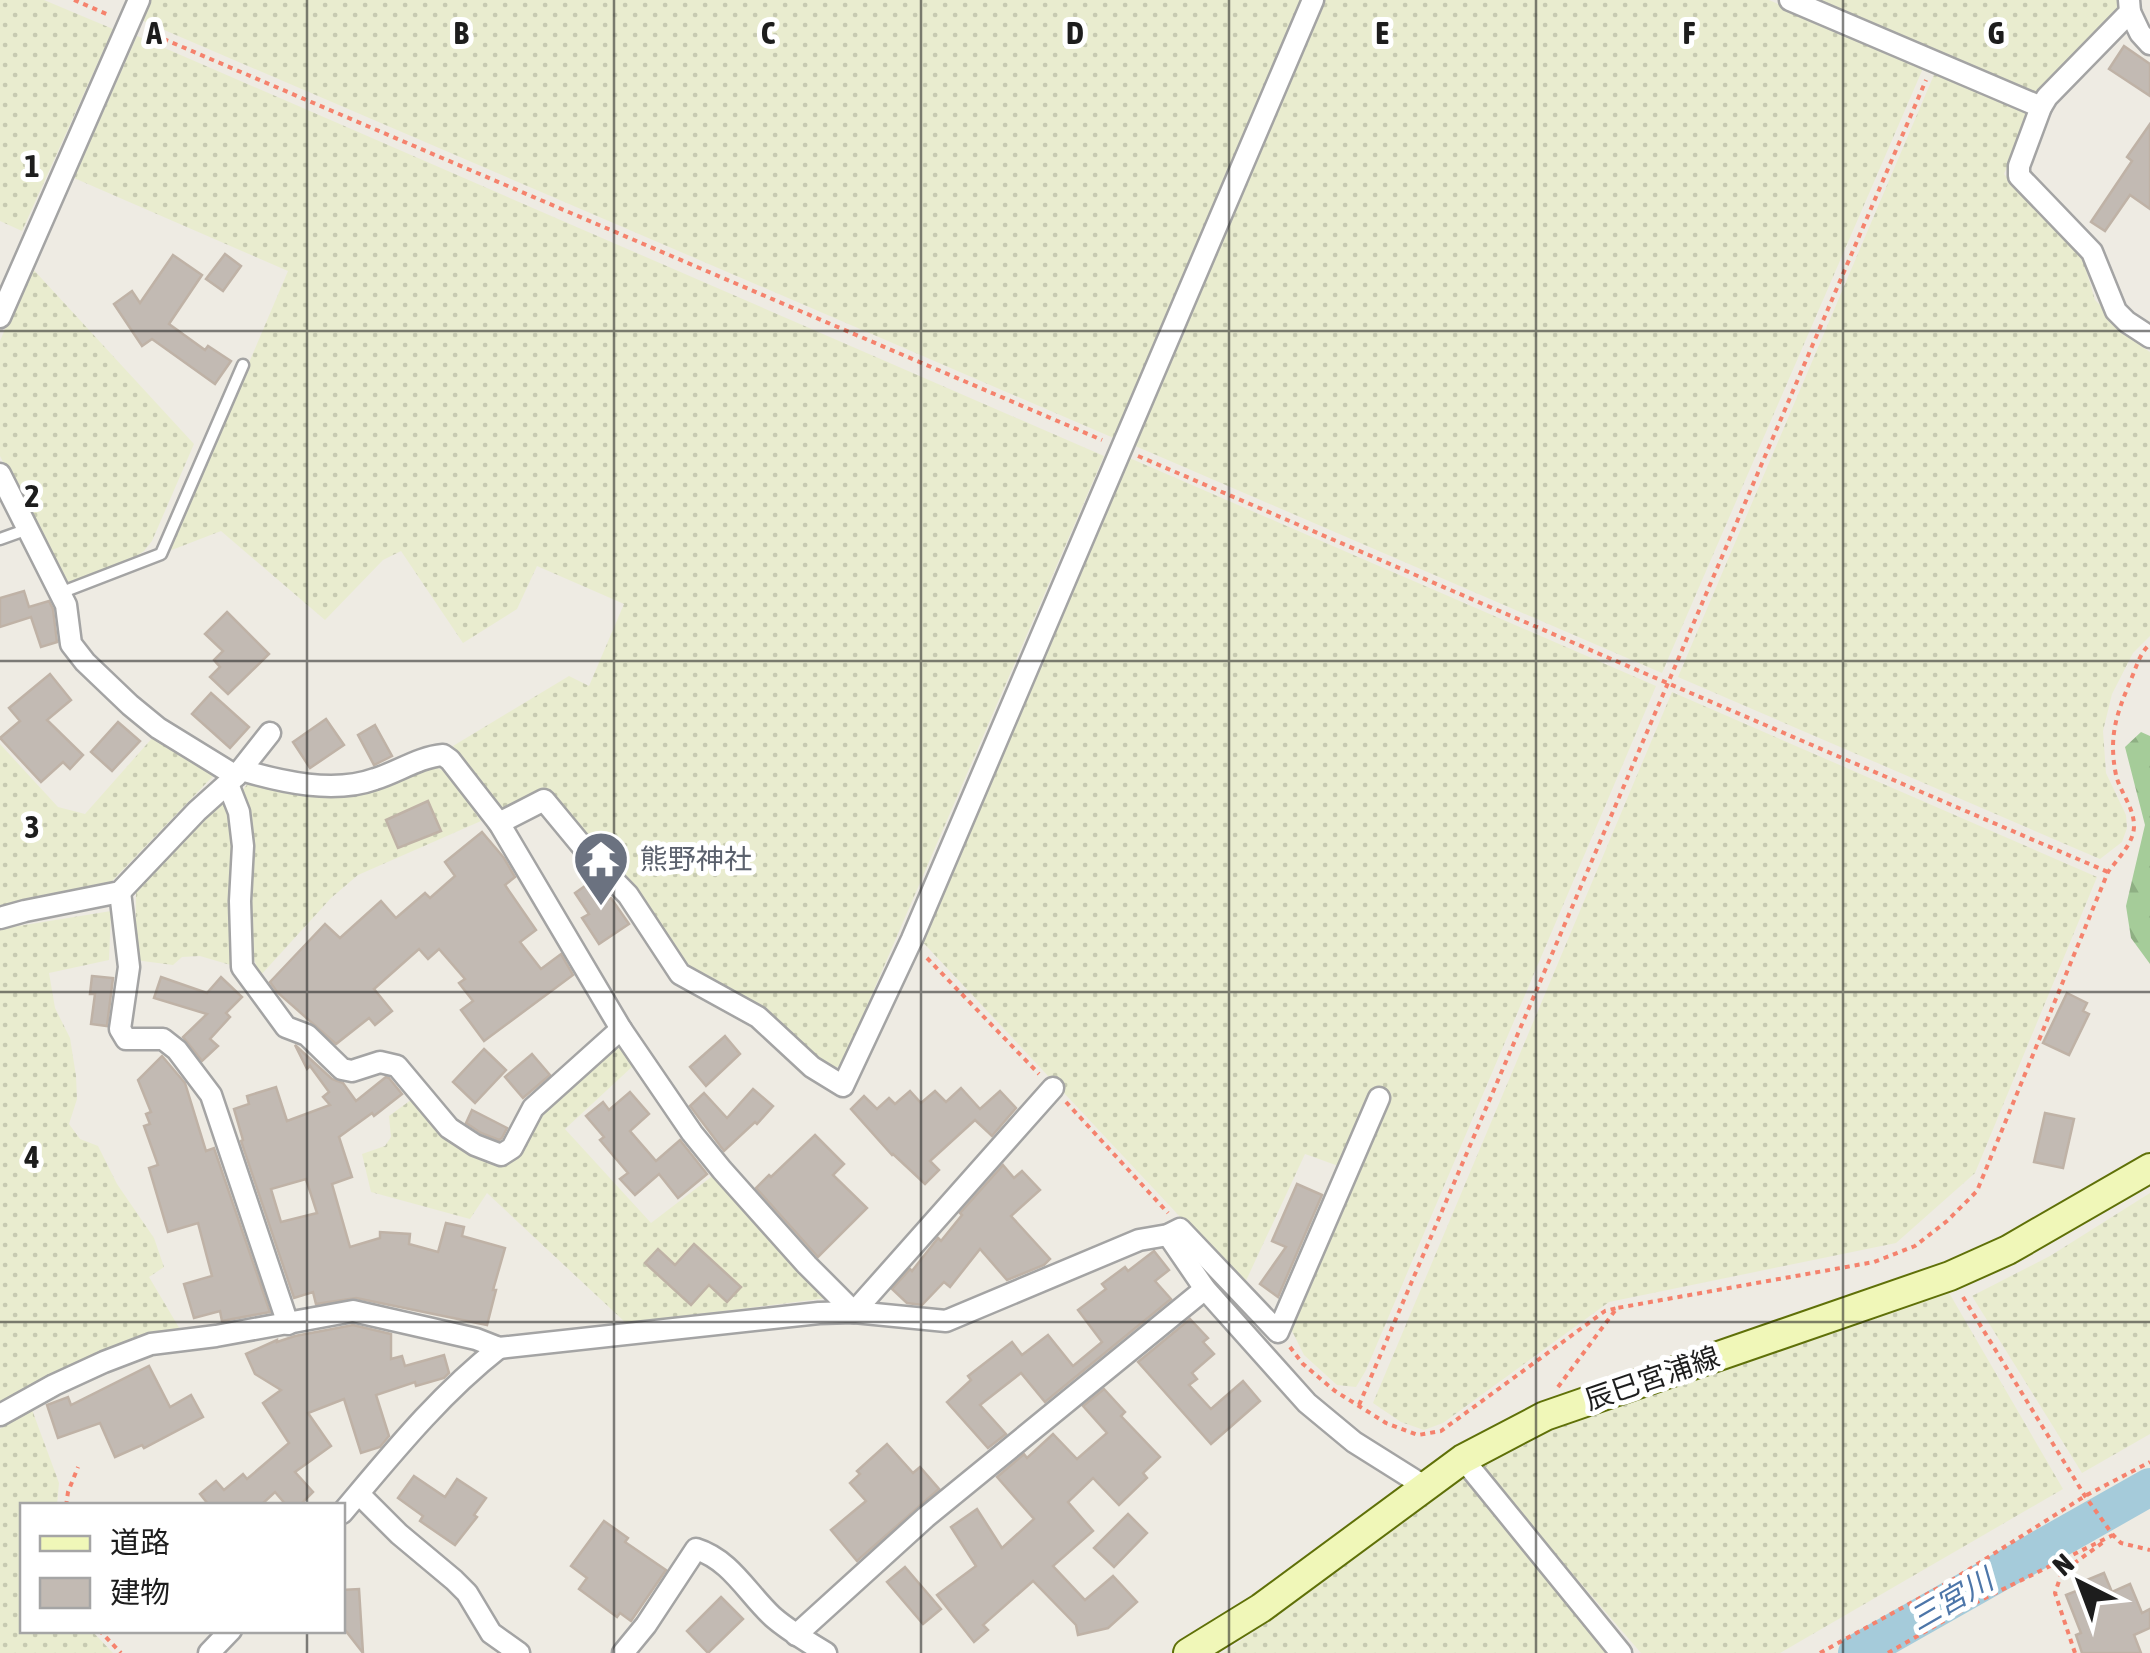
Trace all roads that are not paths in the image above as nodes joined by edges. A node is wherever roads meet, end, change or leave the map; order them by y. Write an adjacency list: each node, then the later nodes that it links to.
1 (139, 0): 7 (street)
2 (1314, 0): 16 (street)
3 (1790, 0): 6 (street)
4 (2129, 6): 5 (street); 6 (street)
5 (2150, 44)
6 (2041, 106): 8 (street)
7 (0, 317)
8 (2150, 338)
9 (243, 365): 13 (lane)
10 (0, 474): 11 (street)
11 (29, 529): 12 (lane); 13 (street)
12 (0, 540)
13 (60, 593): 15 (street)
14 (270, 733): 15 (street)
15 (235, 777): 16 (street); 17 (street); 19 (street)
16 (499, 823): 19 (street)
17 (120, 892): 18 (street); 26 (street)
18 (0, 918)
19 (621, 1029): 25 (street)
20 (1054, 1088): 25 (street)
21 (1379, 1098): 23 (street)
22 (2150, 1168): 29 (main road, 辰巳宮浦線)
23 (1168, 1235): 24 (street); 25 (street)
24 (1205, 1289): 30 (street); 34 (street)
25 (854, 1312): 27 (street)
26 (288, 1324): 27 (street); 28 (street)
27 (499, 1348): 31 (street)
28 (0, 1415)
29 (1463, 1460): 30 (main road, 辰巳宮浦線); 40 (street)
30 (1424, 1486): 39 (main road, 辰巳宮浦線)
31 (359, 1494): 32 (street); 36 (street)
32 (345, 1510)
33 (228, 1633): 35 (street)
34 (796, 1634): 37 (street); 38 (street)
35 (209, 1653)
36 (518, 1653)
37 (623, 1653)
38 (826, 1653)
39 (1188, 1653)
40 (1621, 1653)

